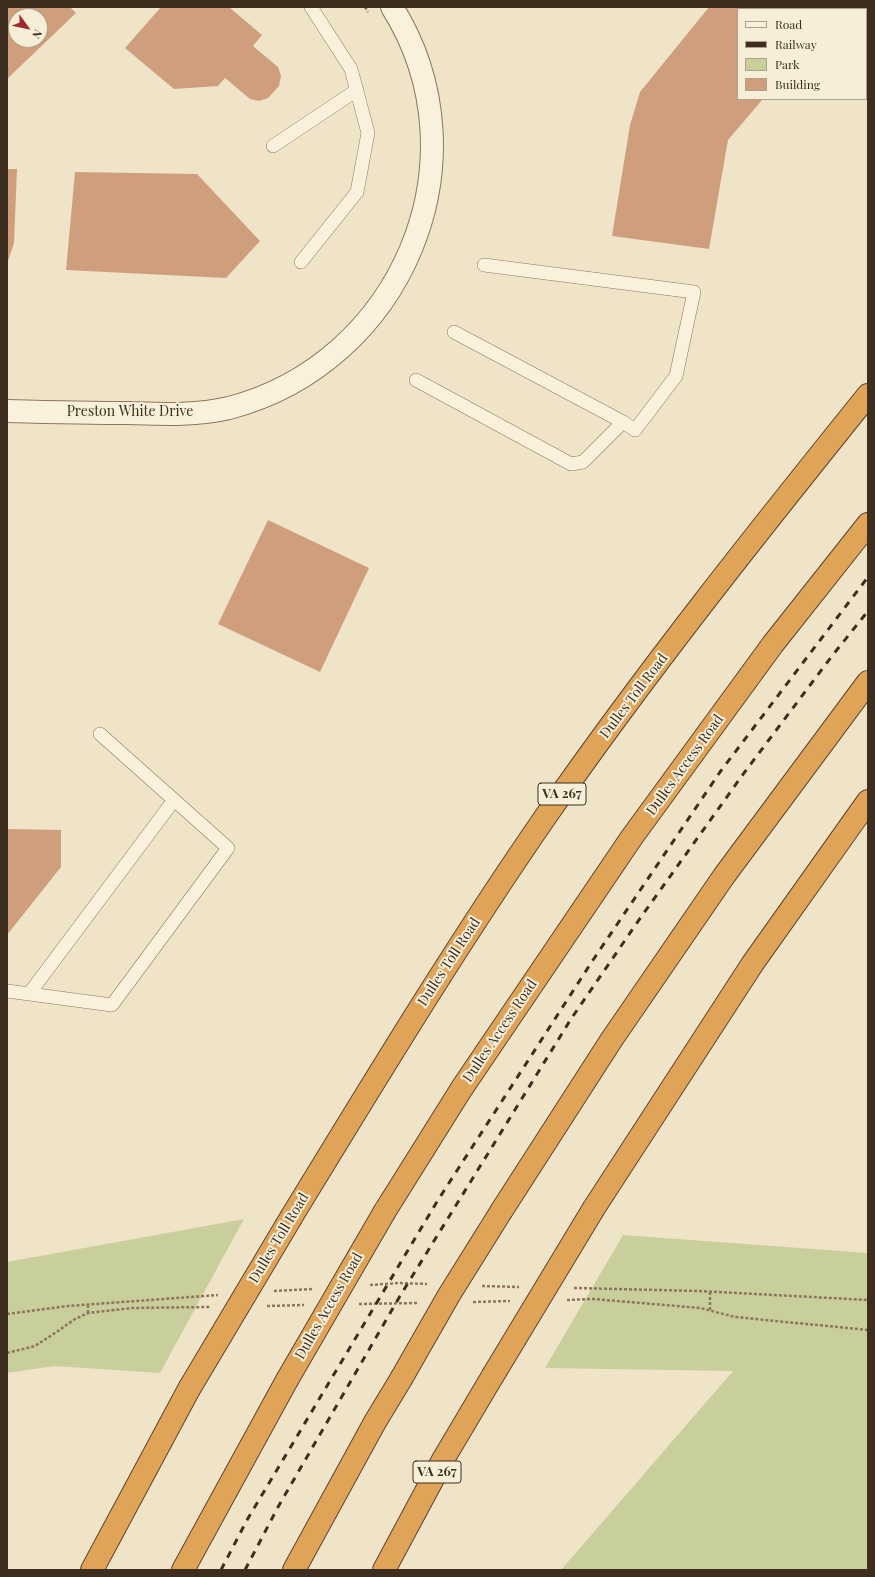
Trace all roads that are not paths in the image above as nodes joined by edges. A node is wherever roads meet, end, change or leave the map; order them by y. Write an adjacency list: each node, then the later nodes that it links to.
1 (311, 7): 3 (lane)
2 (392, 7): 10 (street, Preston White Drive)
3 (357, 90): 4 (lane); 5 (lane)
4 (273, 146)
5 (301, 262)
6 (484, 265): 11 (lane)
7 (454, 332): 11 (lane)
8 (416, 380): 11 (lane)
9 (868, 396): 19 (highway, Dulles Toll Road / VA 267, bridge)
10 (7, 411)
11 (623, 422)
12 (868, 524): 20 (highway, Dulles Access Road, bridge)
13 (868, 682): 21 (highway, bridge)
14 (100, 734): 15 (lane)
15 (174, 800): 18 (lane); 18 (lane)
16 (868, 801): 22 (highway, VA 267, bridge)
17 (7, 991): 18 (lane)
18 (29, 994)
19 (92, 1570)
20 (183, 1570)
21 (294, 1570)
22 (384, 1570)

